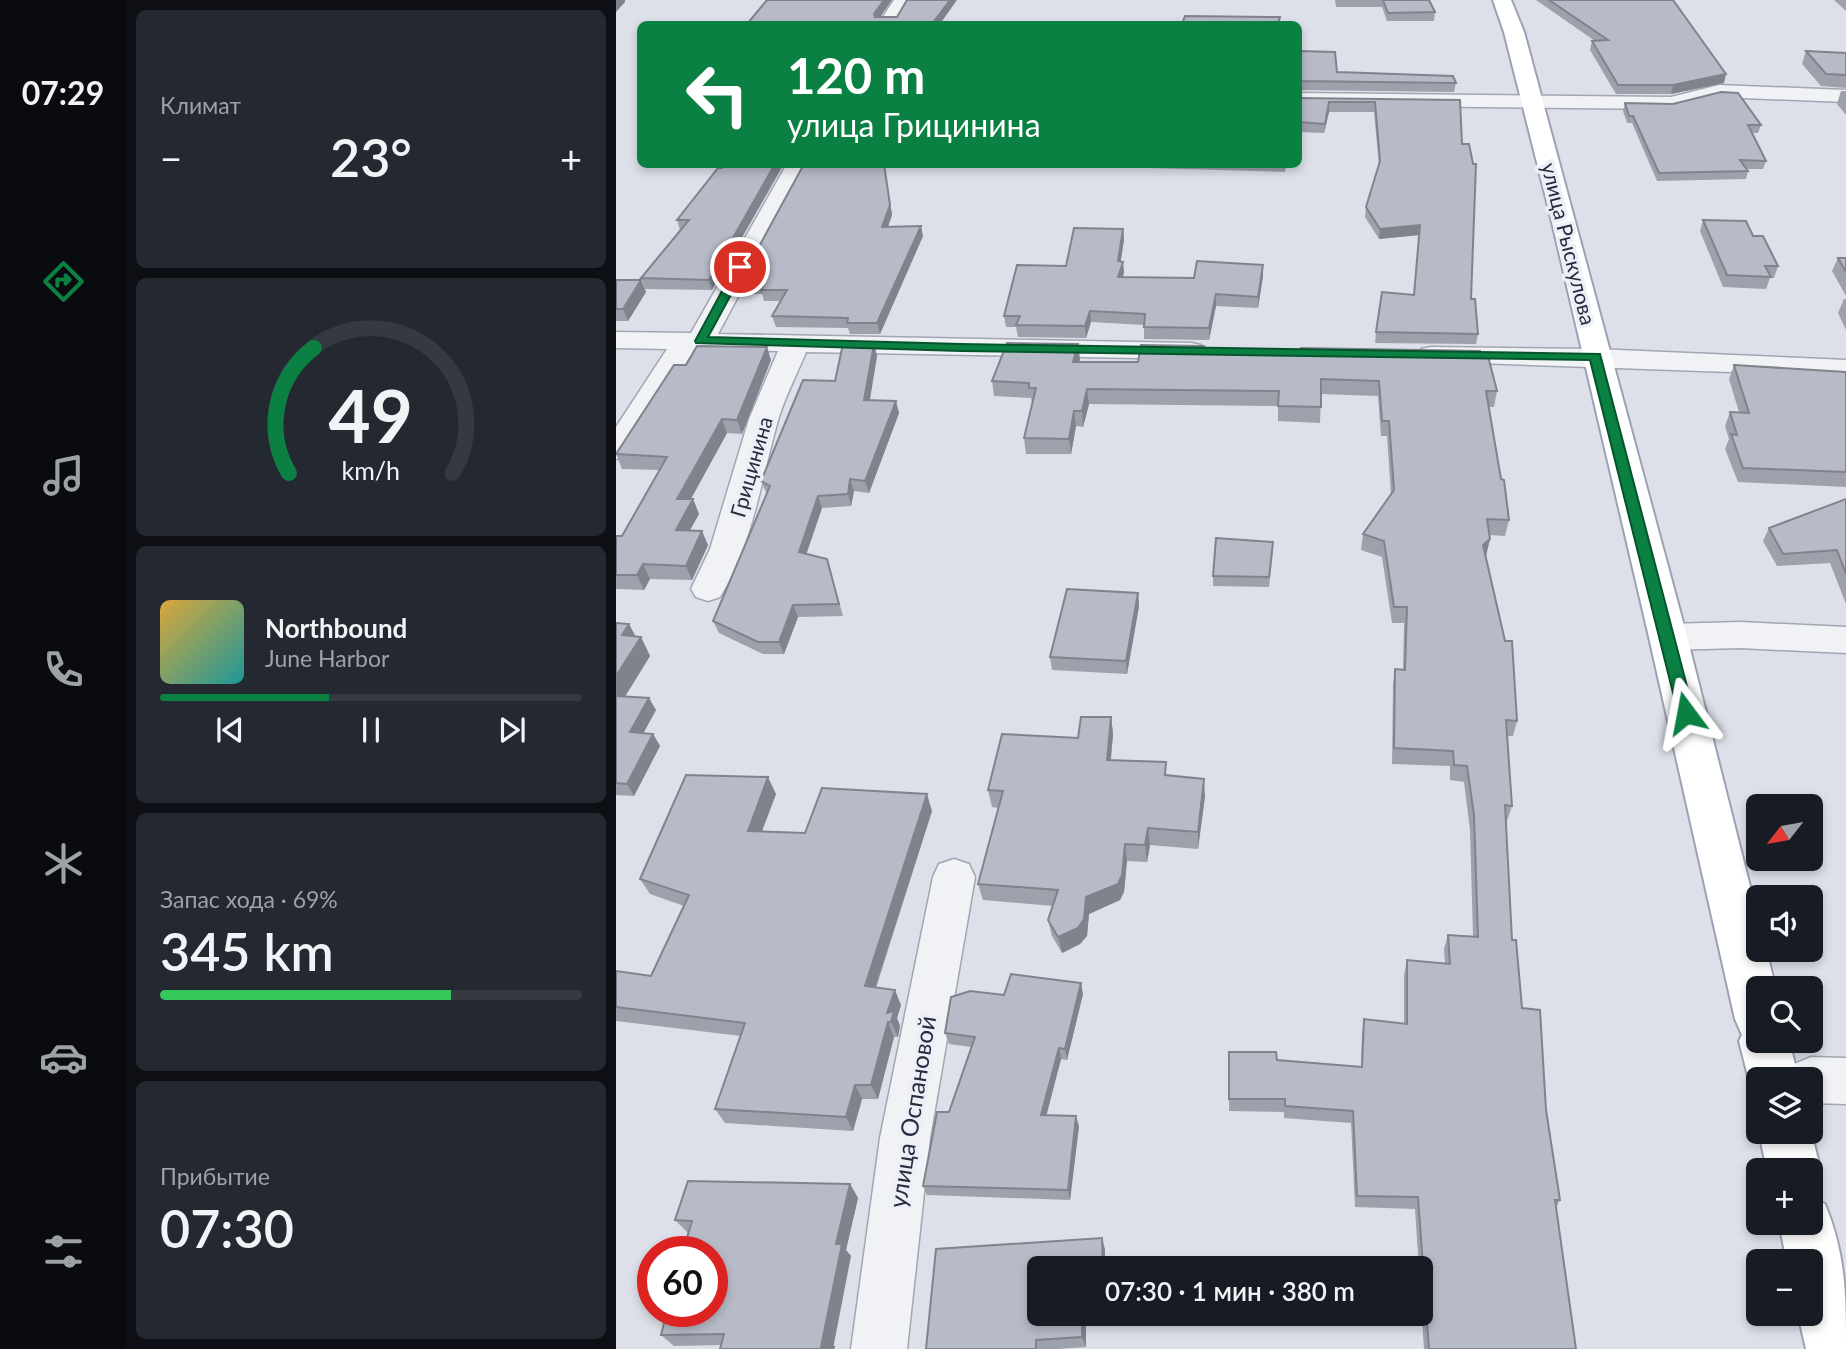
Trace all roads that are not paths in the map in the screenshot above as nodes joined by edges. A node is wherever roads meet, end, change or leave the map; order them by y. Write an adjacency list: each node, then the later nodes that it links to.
1 (903, 0): 3 (street)
2 (1502, 0): 6 (main road, улица Рыскулова)
3 (889, 21)
4 (1846, 96): 6 (street)
5 (1303, 99): 6 (street)
6 (1531, 100): 13 (main road, улица Рыскулова)
7 (796, 168): 9 (street)
8 (616, 340): 9 (street)
9 (693, 341): 10 (street); 15 (street)
10 (795, 343): 11 (street); 16 (street, Грицинина)
11 (1216, 351)
12 (1403, 354): 13 (street)
13 (1595, 357): 14 (street); 17 (main road, улица Рыскулова)
14 (1846, 369)
15 (616, 450)
16 (708, 589)
17 (1668, 637): 18 (street); 20 (main road, улица Рыскулова)
18 (1846, 640)
19 (954, 877): 24 (street, улица Оспановой)
20 (1749, 976)
21 (1823, 1080): 22 (street)
22 (1846, 1081)
23 (1809, 1235): 25 (main road)
24 (879, 1349)
25 (1835, 1349)

